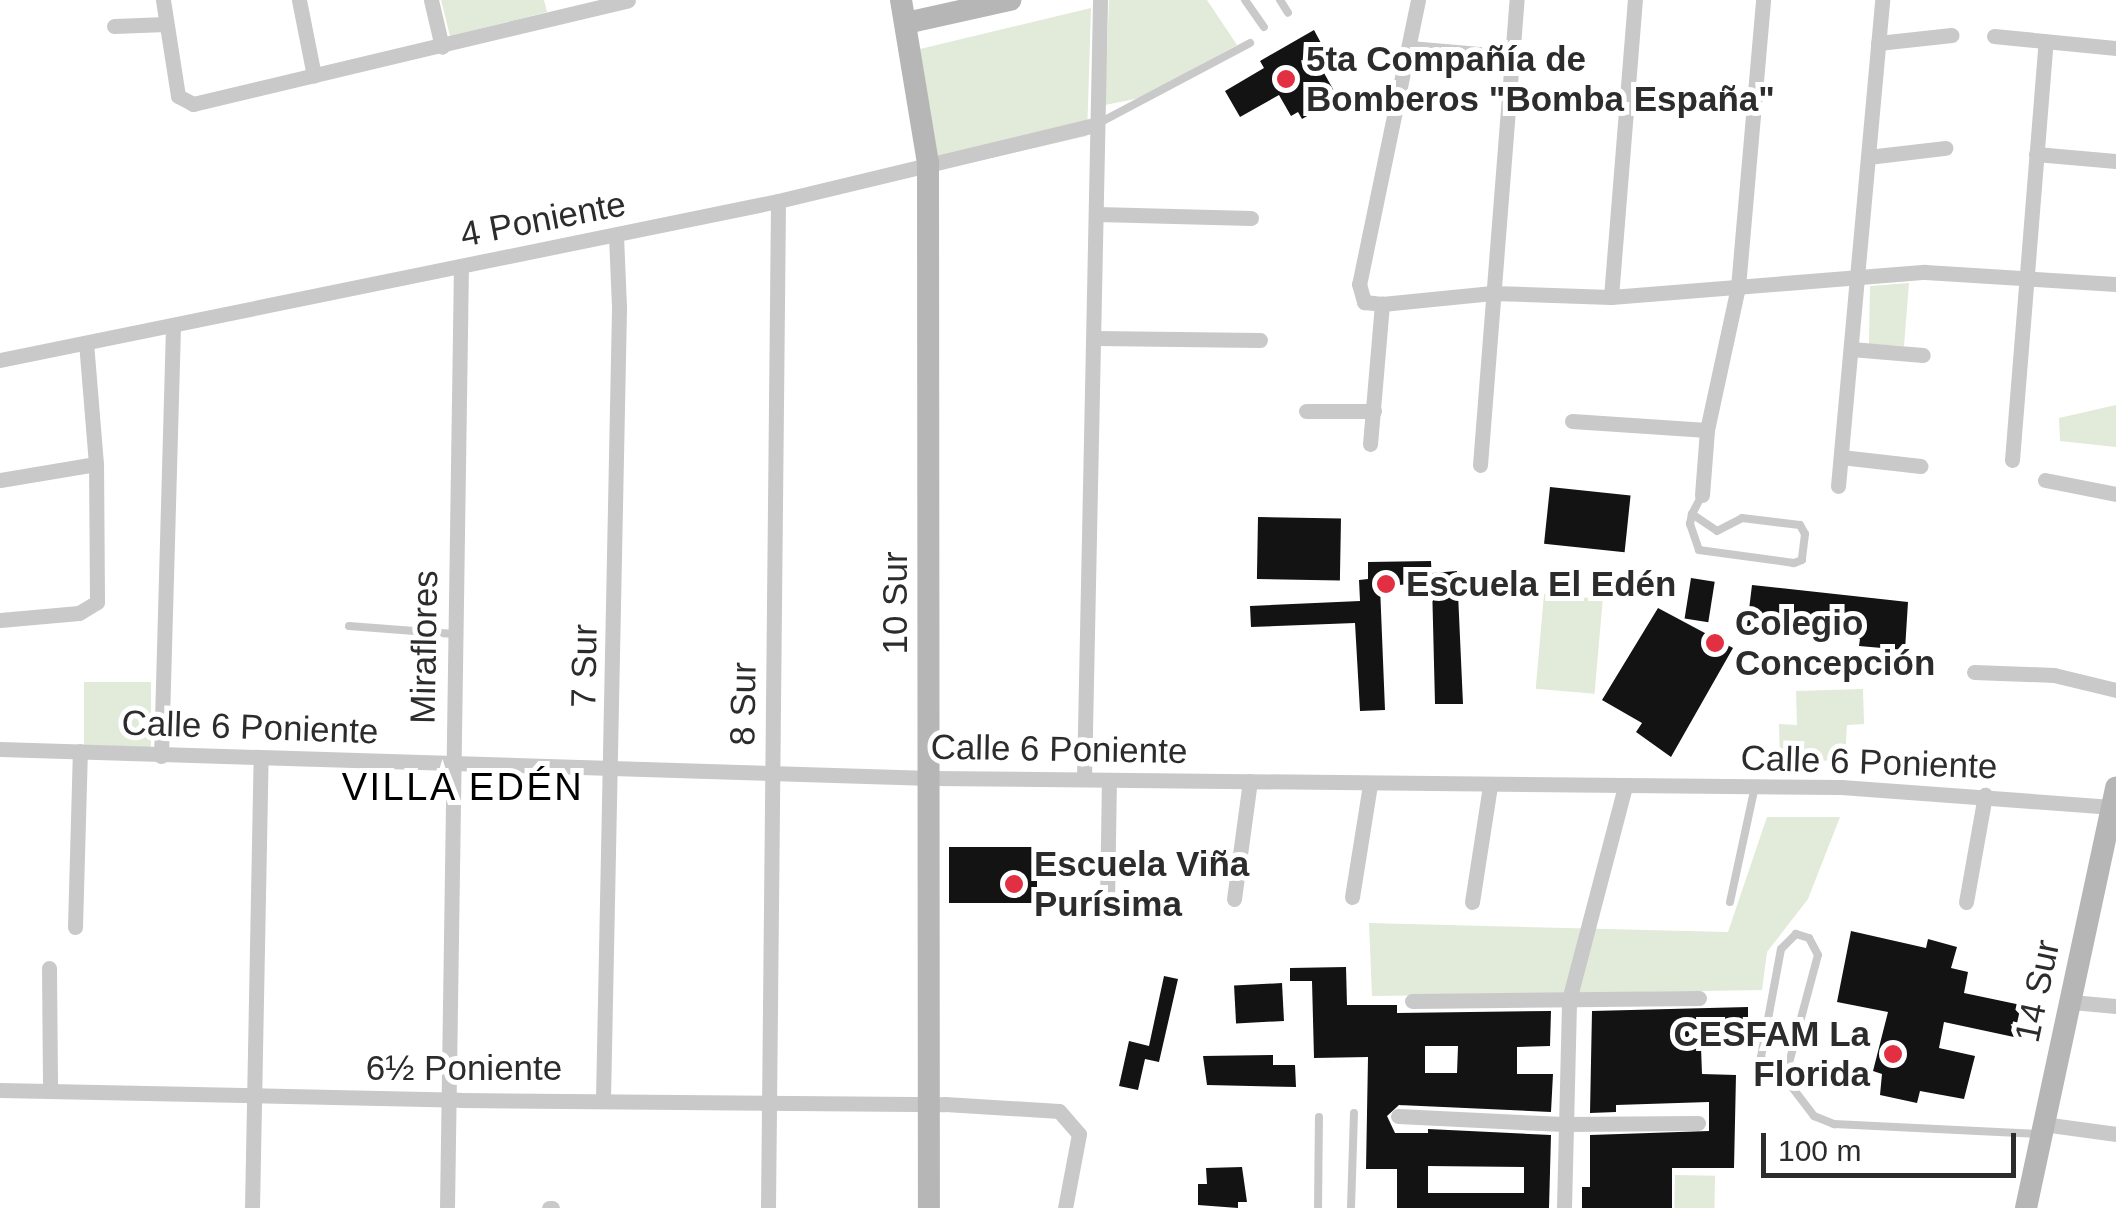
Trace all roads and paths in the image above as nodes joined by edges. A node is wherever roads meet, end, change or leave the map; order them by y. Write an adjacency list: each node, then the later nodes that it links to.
1 (163, 0): 18 (street)
2 (299, 0): 30 (street)
3 (431, 0): 26 (street)
4 (554, 0): 17 (street)
5 (628, 0): 17 (street)
6 (1010, 0): 15 (street)
7 (1100, 0): 31 (street)
8 (1245, 0): 20 (lane)
9 (1280, 0): 16 (lane)
10 (1418, 0): 27 (street)
11 (1518, 0): 29 (street)
12 (1635, 0): 47 (street)
13 (1762, 0): 45 (street)
14 (1882, 0): 25 (street)
15 (903, 12): 36 (street, 10 Sur)
16 (1288, 13)
17 (559, 18): 26 (street)
18 (166, 24): 19 (street); 30 (street)
19 (114, 26)
20 (1264, 27)
21 (1952, 35): 25 (street)
22 (1994, 36): 23 (street)
23 (2046, 41): 28 (street); 33 (street)
24 (1250, 43): 31 (lane)
25 (1878, 43): 34 (street)
26 (442, 47): 30 (street)
27 (1410, 48): 29 (street); 48 (street)
28 (2116, 48)
29 (1514, 57): 46 (street)
30 (314, 76)
31 (1095, 125): 36 (street, 4 Poniente); 38 (street)
32 (1945, 148): 34 (street)
33 (2036, 154): 35 (street); 43 (street)
34 (1868, 156): 42 (street)
35 (2116, 161)
36 (928, 163): 37 (street, 4 Poniente); 84 (street, 10 Sur)
37 (778, 201): 40 (street, 4 Poniente); 83 (street, 8 Sur)
38 (1097, 214): 39 (street); 50 (street)
39 (1251, 218)
40 (616, 235): 41 (street, 4 Poniente); 82 (street, 7 Sur)
41 (461, 266): 49 (street, 4 Poniente); 74 (street, Miraflores)
42 (1857, 276): 43 (street); 45 (street); 53 (street)
43 (2025, 276): 44 (street); 62 (street)
44 (2116, 284)
45 (1738, 286): 47 (street); 59 (street)
46 (1492, 293): 47 (street); 48 (street); 64 (street)
47 (1611, 297)
48 (1382, 304): 57 (street)
49 (173, 327): 52 (street, 4 Poniente); 79 (street)
50 (1095, 338): 51 (street); 85 (street)
51 (1260, 340)
52 (86, 344): 55 (street, 4 Poniente); 63 (street)
53 (1851, 349): 54 (street); 61 (street)
54 (1923, 355)
55 (0, 360)
56 (1306, 411): 57 (street)
57 (1374, 411): 60 (street)
58 (1572, 422): 59 (street)
59 (1708, 430): 70 (street)
60 (1370, 444)
61 (1841, 457): 65 (street); 68 (street)
62 (2012, 460)
63 (96, 464): 66 (street); 72 (street)
64 (1480, 465)
65 (1920, 466)
66 (0, 480)
67 (2045, 480): 69 (street)
68 (1838, 486)
69 (2116, 494)
70 (1702, 495): 71 (lane)
71 (1692, 514): 71 (lane)
72 (0, 620)
73 (349, 626): 74 (lane)
74 (454, 634): 81 (street, Miraflores)
75 (1974, 672): 76 (street)
76 (2116, 690)
77 (0, 749): 78 (street, Calle 6 Poniente)
78 (80, 751): 79 (street, Calle 6 Poniente); 100 (street)
79 (161, 756): 80 (street, Calle 6 Poniente)
80 (262, 758): 81 (street, Calle 6 Poniente); 110 (street)
81 (452, 765): 82 (street, Calle 6 Poniente); 111 (street, Miraflores)
82 (612, 765): 83 (street, Calle 6 Poniente); 112 (street, 7 Sur)
83 (772, 773): 84 (street, Calle 6 Poniente); 113 (street, 8 Sur)
84 (931, 778): 85 (street, Calle 6 Poniente); 114 (street, 10 Sur)
85 (1084, 778): 86 (street, Calle 6 Poniente)
86 (1108, 780): 87 (street, Calle 6 Poniente); 99 (street)
87 (1250, 781): 88 (street, Calle 6 Poniente); 95 (street)
88 (1370, 784): 89 (street, Calle 6 Poniente); 94 (street)
89 (1490, 786): 91 (street, Calle 6 Poniente); 96 (street)
90 (1755, 786): 91 (street, Calle 6 Poniente); 92 (street, Calle 6 Poniente); 97 (lane)
91 (1625, 787): 103 (street)
92 (1985, 794): 93 (street, Calle 6 Poniente); 98 (street)
93 (2115, 801): 105 (street, 14 Sur)
94 (1352, 898)
95 (1234, 899)
96 (1472, 902)
97 (1730, 902)
98 (1966, 902)
99 (1107, 904)
100 (74, 927)
101 (49, 968): 109 (street)
102 (1699, 998): 103 (street)
103 (1568, 1000): 104 (street); 119 (street)
104 (1412, 1001)
105 (2072, 1002): 106 (street); 120 (street, 14 Sur)
106 (2116, 1006)
107 (1785, 1078): 107 (lane); 120 (lane)
108 (0, 1090): 109 (street, 6½ Poniente)
109 (50, 1091): 110 (street, 6½ Poniente)
110 (254, 1096): 111 (street, 6½ Poniente); 122 (street)
111 (446, 1099): 112 (street, 6½ Poniente); 123 (street, Miraflores)
112 (603, 1099): 113 (street, 6½ Poniente)
113 (768, 1102): 114 (street, 6½ Poniente); 124 (street, 8 Sur)
114 (928, 1104): 125 (street, 10 Sur); 126 (street, 6½ Poniente)
115 (1354, 1113): 128 (lane)
116 (1398, 1116): 119 (street)
117 (1319, 1117): 127 (lane)
118 (1698, 1123): 119 (street)
119 (1564, 1124): 129 (street)
120 (2042, 1129): 121 (street); 130 (street, 14 Sur)
121 (2116, 1134)
122 (252, 1208)
123 (446, 1208)
124 (768, 1208)
125 (928, 1208)
126 (1065, 1208)
127 (1318, 1208)
128 (1351, 1208)
129 (1564, 1208)
130 (2026, 1208)

